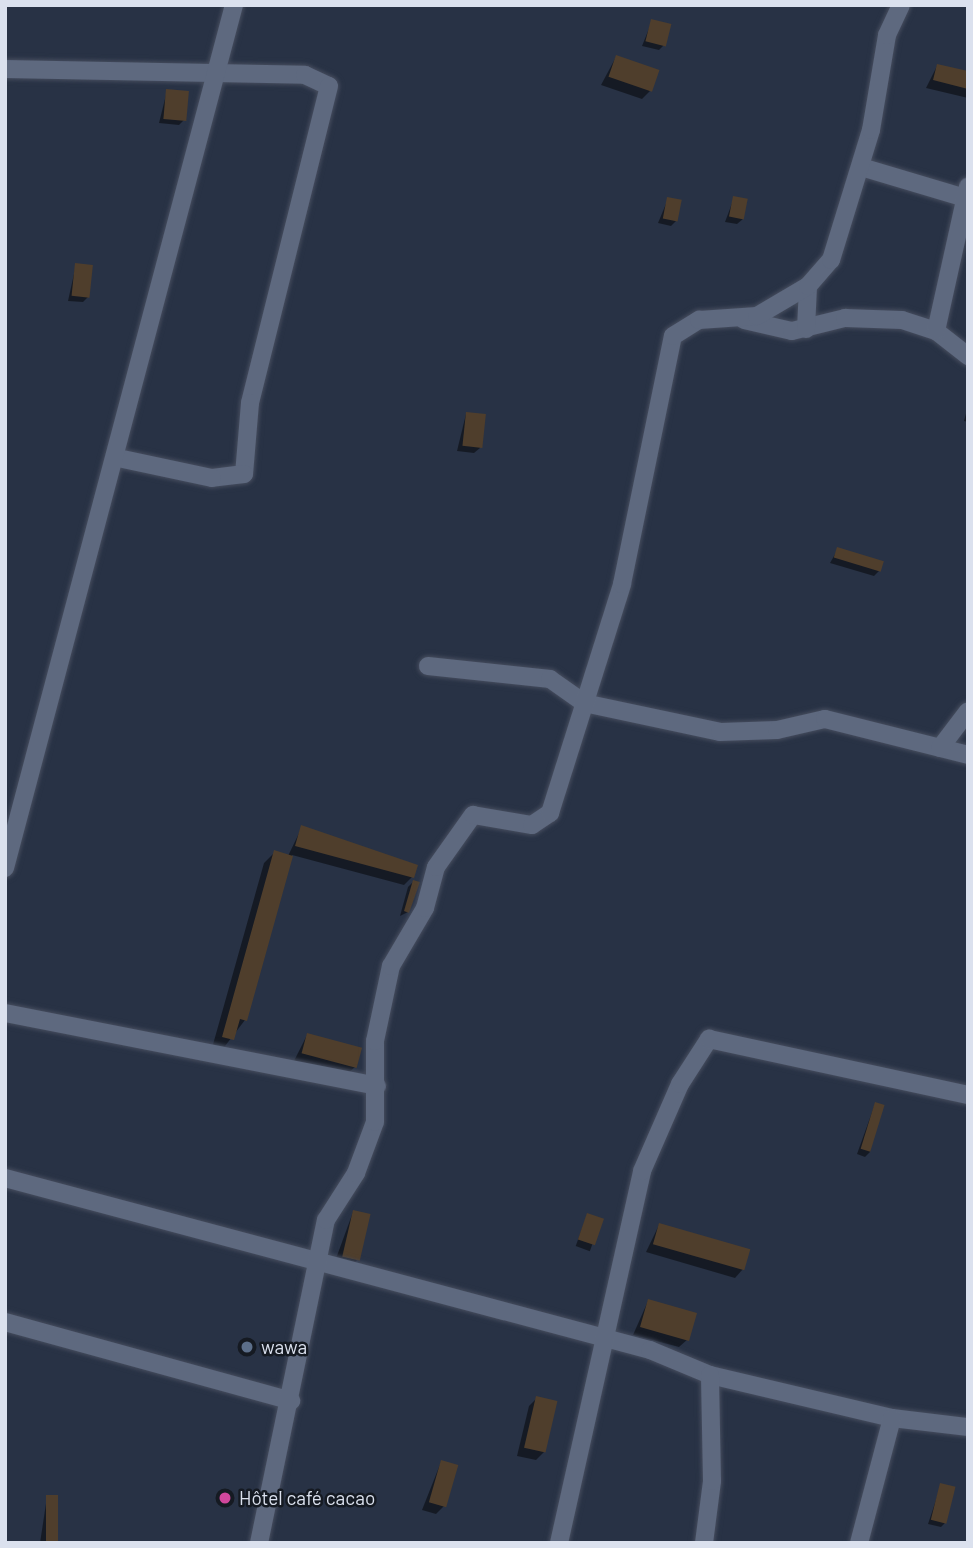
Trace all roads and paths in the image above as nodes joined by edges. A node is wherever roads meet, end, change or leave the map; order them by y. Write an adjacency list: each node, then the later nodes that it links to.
1 (234, 5): 4 (street)
2 (901, 5): 5 (street)
3 (5, 69): 4 (street)
4 (218, 78): 12 (street); 12 (street)
5 (861, 167): 6 (street); 7 (street)
6 (967, 193): 10 (street)
7 (808, 286): 8 (street); 9 (street)
8 (744, 320): 9 (street); 14 (street)
9 (806, 329): 10 (street)
10 (936, 331): 11 (street)
11 (968, 356)
12 (118, 458): 18 (street)
13 (428, 666): 14 (street)
14 (584, 703): 16 (street); 20 (street)
15 (968, 710): 16 (street)
16 (940, 748): 17 (street)
17 (968, 755)
18 (6, 860)
19 (5, 1013): 20 (street)
20 (377, 1086): 23 (street)
21 (968, 1095): 25 (street)
22 (5, 1178): 23 (street)
23 (322, 1264): 25 (street); 27 (street)
24 (5, 1322): 27 (street)
25 (603, 1338): 26 (street); 31 (street)
26 (710, 1375): 28 (street); 32 (street)
27 (290, 1401): 30 (street)
28 (892, 1418): 29 (street); 33 (street)
29 (968, 1427)
30 (260, 1543)
31 (559, 1543)
32 (704, 1543)
33 (859, 1543)

